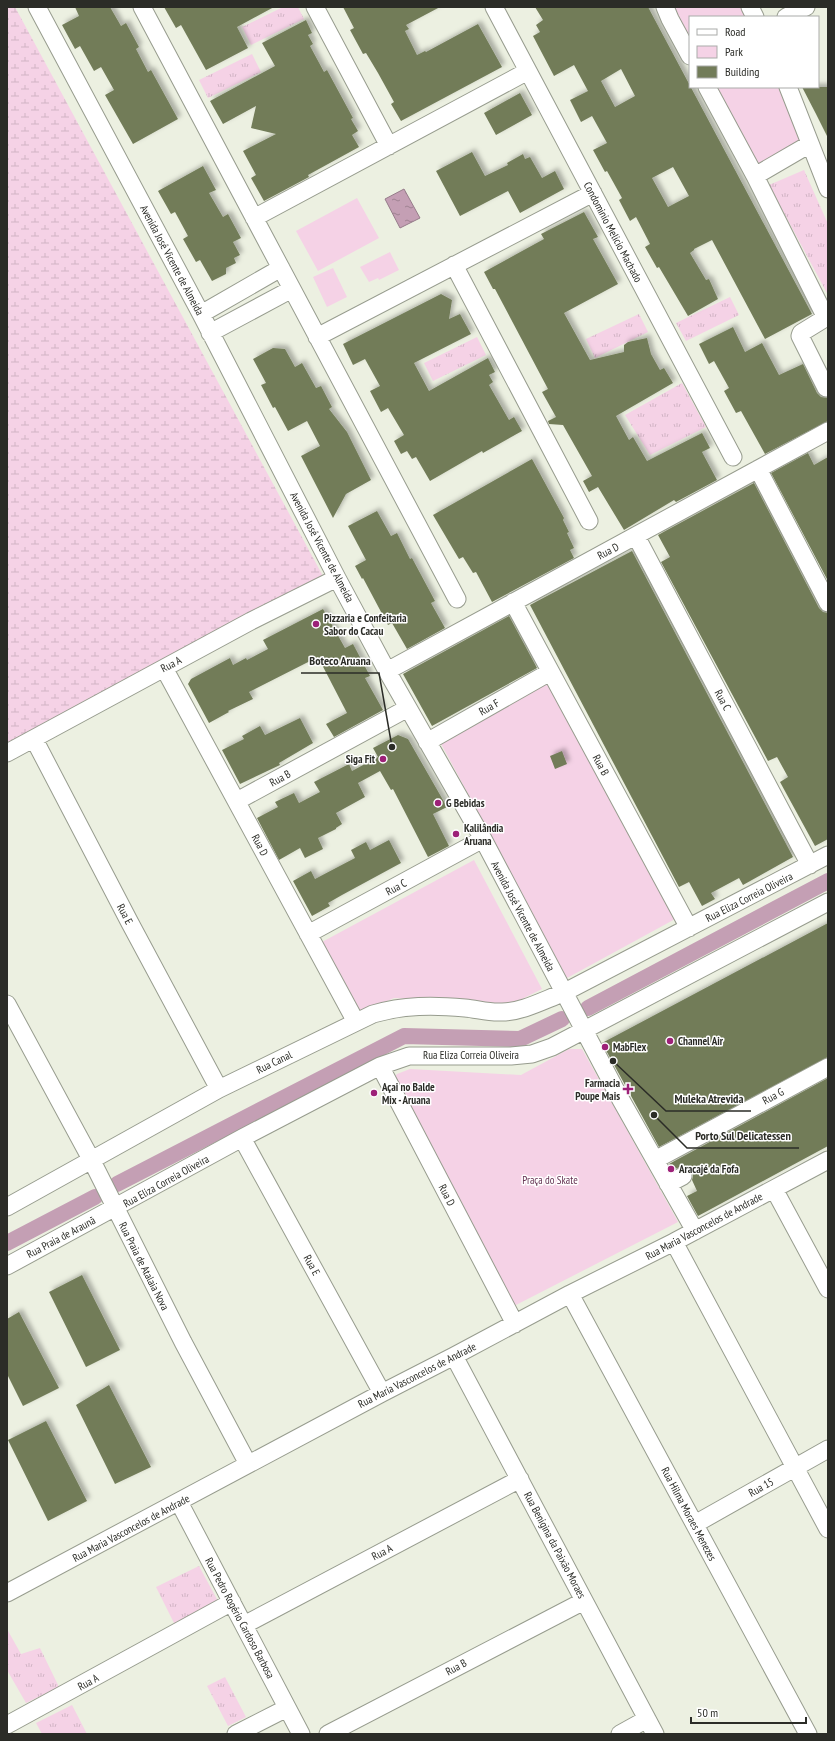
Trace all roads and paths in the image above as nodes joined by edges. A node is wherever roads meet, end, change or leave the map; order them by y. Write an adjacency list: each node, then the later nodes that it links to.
1 (37, 7): 24 (street, Avenida José Vicente de Almeida)
2 (142, 7): 20 (street)
3 (315, 7): 15 (street)
4 (494, 7): 11 (street, Condominio Melicio Machado)
5 (665, 7): 10 (street)
6 (750, 7): 8 (street)
7 (806, 7): 9 (street)
8 (754, 16)
9 (788, 16)
10 (689, 54)
11 (528, 71): 15 (street); 19 (street, Condominio Melicio Machado)
12 (708, 88): 17 (street)
13 (788, 88): 14 (street)
14 (810, 144): 16 (street); 17 (street)
15 (389, 146): 20 (street)
16 (823, 163): 18 (street)
17 (755, 176): 25 (street)
18 (828, 189)
19 (593, 193): 21 (street); 30 (street, Condominio Melicio Machado)
20 (254, 218): 22 (street)
21 (454, 265): 27 (street); 32 (street)
22 (281, 268): 23 (street); 24 (street)
23 (292, 288): 26 (street); 27 (street)
24 (201, 314): 26 (street, Avenida José Vicente de Almeida)
25 (827, 318): 28 (street)
26 (210, 333): 34 (street, Avenida José Vicente de Almeida)
27 (317, 337): 35 (street)
28 (826, 388)
29 (828, 432): 31 (street, Rua D)
30 (733, 457)
31 (758, 469): 33 (street, Rua D); 37 (street)
32 (589, 521)
33 (636, 536): 36 (street, Rua D); 48 (street, Rua C)
34 (337, 578): 38 (street, Rua A); 39 (street, Avenida José Vicente de Almeida)
35 (457, 599)
36 (513, 602): 39 (street, Rua D); 40 (street, Rua B)
37 (828, 603)
38 (164, 668): 42 (street, Rua A); 45 (street, Rua D)
39 (388, 671): 41 (street, Avenida José Vicente de Almeida)
40 (550, 672): 43 (street, Rua F); 50 (street, Rua B)
41 (408, 708): 43 (street, Avenida José Vicente de Almeida); 45 (street, Rua B)
42 (34, 738): 44 (street, Rua A); 58 (street, Rua E)
43 (427, 742): 46 (street, Avenida José Vicente de Almeida)
44 (7, 753)
45 (237, 801): 51 (street, Rua D)
46 (483, 840): 51 (street, Rua C); 52 (street, Avenida José Vicente de Almeida)
47 (828, 855): 48 (street, Rua Eliza Correia Oliveira)
48 (810, 865): 50 (street, Rua Eliza Correia Oliveira)
49 (828, 902): 55 (street, Rua Eliza Correia Oliveira)
50 (689, 928): 52 (street, Rua Eliza Correia Oliveira)
51 (308, 934): 54 (street, Rua D)
52 (563, 993): 54 (street, Rua Canal); 55 (street, Avenida José Vicente de Almeida)
53 (7, 1004): 62 (street, Rua Praia de Atalaia Nova)
54 (356, 1022): 58 (street, Rua Canal)
55 (584, 1031): 56 (street, Rua Eliza Correia Oliveira); 60 (street, Avenida José Vicente de Almeida)
56 (380, 1066): 59 (street, Rua Eliza Correia Oliveira); 71 (street, Rua D)
57 (828, 1067): 60 (street, Rua G)
58 (219, 1089): 62 (street, Rua Canal)
59 (242, 1138): 65 (street, Rua Eliza Correia Oliveira); 73 (street, Rua E)
60 (655, 1160): 66 (street, Avenida José Vicente de Almeida)
61 (828, 1160): 63 (street, Rua Maria Vasconcelos de Andrade)
62 (92, 1161): 64 (street, Rua Canal); 65 (street, Rua Praia de Atalaia Nova)
63 (774, 1189): 66 (street, Rua Maria Vasconcelos de Andrade); 69 (street)
64 (7, 1208)
65 (115, 1209): 68 (street, Rua Praia de Araunã); 75 (street, Rua Praia de Atalaia Nova)
66 (695, 1231): 67 (street, Rua Maria Vasconcelos de Andrade)
67 (674, 1242): 70 (street, Rua Maria Vasconcelos de Andrade); 76 (street)
68 (7, 1266)
69 (828, 1289)
70 (570, 1294): 71 (street, Rua Maria Vasconcelos de Andrade); 79 (street, Rua Hilma Moraes Menezes)
71 (515, 1324): 72 (street, Rua Maria Vasconcelos de Andrade)
72 (454, 1356): 73 (street, Rua Maria Vasconcelos de Andrade); 77 (street, Rua Benigina da Paixão Moraes)
73 (382, 1393): 75 (street, Rua Maria Vasconcelos de Andrade)
74 (828, 1449): 76 (street, Rua 15)
75 (248, 1464): 78 (street, Rua Maria Vasconcelos de Andrade)
76 (795, 1468): 79 (street, Rua 15); 80 (street)
77 (520, 1479): 82 (street, Rua Benigina da Paixão Moraes); 84 (street, Rua A)
78 (179, 1502): 81 (street, Rua Maria Vasconcelos de Andrade); 83 (street, Rua Pedro Rogério Cardoso Barbosa)
79 (695, 1524): 92 (street, Rua Hilma Moraes Menezes)
80 (828, 1529)
81 (7, 1593)
82 (584, 1601): 87 (street, Rua Benigina da Paixão Moraes); 90 (street, Rua B)
83 (232, 1602): 84 (street, Rua Pedro Rogério Cardoso Barbosa); 86 (street, Rua A)
84 (244, 1625): 85 (street, Rua Pedro Rogério Cardoso Barbosa)
85 (287, 1708): 88 (street); 89 (street, Rua Pedro Rogério Cardoso Barbosa)
86 (7, 1725)
87 (651, 1727): 91 (street)
88 (236, 1734)
89 (301, 1734)
90 (328, 1734)
91 (620, 1734)
92 (808, 1734)

